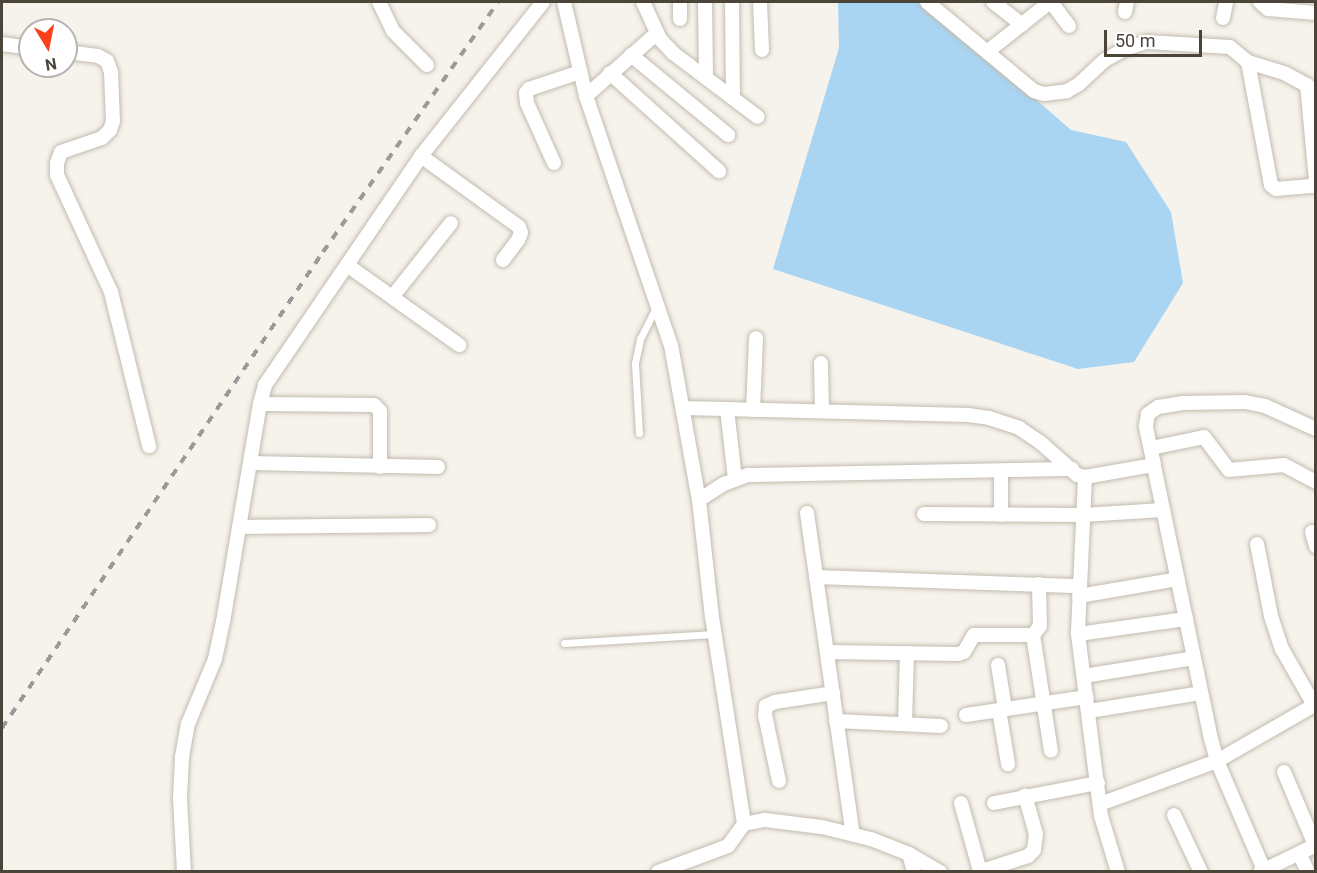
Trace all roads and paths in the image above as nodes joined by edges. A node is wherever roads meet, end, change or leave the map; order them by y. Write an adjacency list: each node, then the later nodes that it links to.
1 (379, 2): 27 (street)
2 (543, 2): 35 (street)
3 (564, 2): 28 (street)
4 (644, 2): 19 (street)
5 (680, 2): 16 (street)
6 (705, 2): 30 (street)
7 (732, 2): 32 (street)
8 (760, 2): 22 (street)
9 (927, 2): 23 (street)
10 (993, 2): 17 (street)
11 (1051, 2): 17 (street); 18 (street)
12 (1226, 2): 15 (street)
13 (1260, 2): 14 (street)
14 (1316, 13)
15 (1223, 18)
16 (680, 19)
17 (1022, 25): 23 (street)
18 (1069, 26)
19 (657, 33): 25 (street); 30 (street)
20 (2, 44): 21 (street)
21 (18, 46)
22 (762, 50)
23 (987, 52): 26 (street)
24 (78, 54): 55 (street)
25 (631, 55): 29 (street); 34 (street)
26 (1248, 62): 36 (street); 39 (street)
27 (427, 65)
28 (580, 72): 31 (street); 37 (street)
29 (610, 73): 31 (street); 38 (street)
30 (705, 77): 32 (street)
31 (586, 96): 44 (street)
32 (733, 98): 33 (street)
33 (758, 117)
34 (728, 135)
35 (421, 156): 41 (street); 42 (street)
36 (1315, 156): 39 (street)
37 (554, 163)
38 (719, 171)
39 (1316, 181)
40 (451, 223): 43 (street)
41 (503, 260)
42 (347, 265): 43 (street); 48 (street)
43 (393, 296): 46 (street)
44 (656, 308): 49 (street); 54 (lane)
45 (756, 338): 51 (street)
46 (459, 345)
47 (821, 363): 52 (street)
48 (260, 404): 57 (street); 59 (street)
49 (684, 408): 50 (street); 66 (street)
50 (727, 409): 51 (street); 64 (street)
51 (753, 410): 52 (street)
52 (822, 411): 61 (street)
53 (1316, 429): 56 (street)
54 (639, 433)
55 (149, 446)
56 (1151, 448): 58 (street); 65 (street)
57 (250, 463): 59 (street); 73 (street)
58 (1154, 465): 63 (street); 67 (street)
59 (380, 467): 60 (street)
60 (438, 467)
61 (1072, 470): 62 (street); 63 (street)
62 (1001, 471): 64 (street); 70 (street)
63 (1085, 477): 71 (street)
64 (735, 479): 66 (street)
65 (1316, 482)
66 (699, 500): 82 (street)
67 (1163, 510): 71 (street); 78 (street)
68 (807, 513): 77 (street)
69 (924, 514): 70 (street)
70 (1001, 515): 71 (street)
71 (1083, 516): 80 (street)
72 (429, 525): 73 (street)
73 (239, 527): 120 (street)
74 (1312, 531): 76 (street)
75 (1257, 544): 95 (street)
76 (1316, 546)
77 (816, 577): 79 (street); 86 (street)
78 (1178, 579): 80 (street); 81 (street)
79 (1039, 584): 80 (street); 84 (street)
80 (1080, 591): 83 (street)
81 (1186, 619): 83 (street); 88 (street)
82 (715, 634): 85 (lane); 113 (street)
83 (1078, 634): 90 (street)
84 (1033, 635): 87 (street); 94 (street)
85 (564, 643)
86 (826, 652): 87 (street); 91 (street)
87 (906, 653): 100 (street)
88 (1194, 658): 90 (street); 92 (street)
89 (998, 664): 96 (street)
90 (1084, 676): 93 (street)
91 (833, 693): 99 (street); 106 (street)
92 (1201, 693): 97 (street); 103 (street)
93 (1087, 697): 94 (street); 97 (street)
94 (1043, 704): 96 (street); 102 (street)
95 (1315, 704): 103 (street)
96 (1002, 710): 98 (street); 104 (street)
97 (1089, 711): 107 (street)
98 (966, 715)
99 (836, 721): 100 (street); 114 (street)
100 (905, 724): 101 (street)
101 (941, 726)
102 (1051, 751)
103 (1217, 761): 111 (street); 119 (street)
104 (1008, 764)
105 (1284, 772): 115 (street)
106 (779, 781)
107 (1098, 783): 108 (street); 111 (street)
108 (1025, 796): 110 (street); 118 (street)
109 (962, 803): 118 (street)
110 (994, 803)
111 (1100, 804): 124 (street)
112 (1174, 815): 125 (street)
113 (744, 824): 114 (street); 121 (street)
114 (853, 835): 117 (street)
115 (1315, 845): 116 (street)
116 (1299, 853): 119 (street); 126 (street)
117 (909, 854): 122 (street); 123 (street)
118 (980, 871)
119 (1262, 871)
120 (184, 872)
121 (658, 872)
122 (914, 872)
123 (940, 872)
124 (1118, 872)
125 (1201, 872)
126 (1308, 872)

